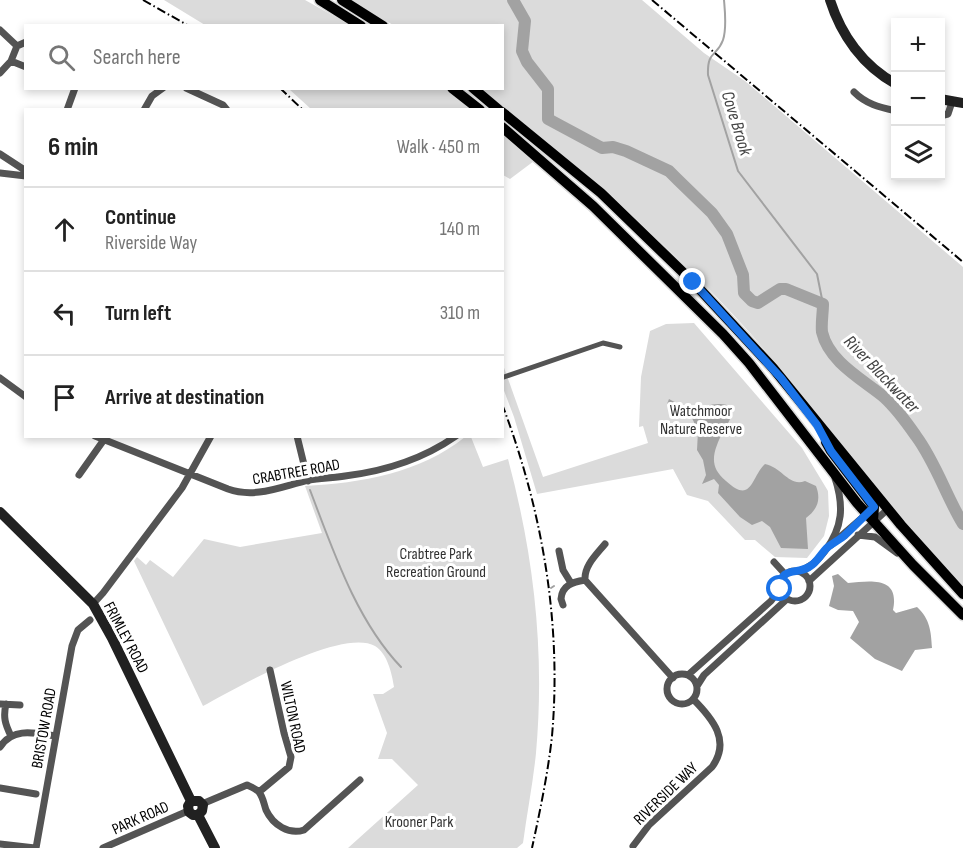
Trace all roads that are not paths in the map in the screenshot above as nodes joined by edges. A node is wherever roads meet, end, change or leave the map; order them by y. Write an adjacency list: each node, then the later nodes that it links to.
1 (320, 0): 4 (main road)
2 (342, 0): 5 (main road)
3 (830, 0): 12 (main road)
4 (358, 24)
5 (380, 24)
6 (0, 30): 8 (street)
7 (24, 43): 8 (street)
8 (17, 46): 9 (street)
9 (11, 61): 10 (street); 11 (street)
10 (24, 66)
11 (0, 74)
12 (891, 81)
13 (75, 90): 20 (street)
14 (161, 90): 21 (street)
15 (190, 90): 22 (street)
16 (455, 90): 23 (main road)
17 (475, 90): 24 (main road)
18 (854, 92): 25 (street)
19 (958, 103): 27 (street)
20 (68, 108)
21 (145, 108)
22 (225, 108)
23 (477, 108)
24 (497, 108)
25 (891, 110)
26 (504, 113): 46 (main road)
27 (945, 115)
28 (504, 129): 44 (main road)
29 (0, 154): 30 (street)
30 (24, 170)
31 (0, 173): 32 (street)
32 (24, 176)
33 (620, 347): 34 (street)
34 (504, 377)
35 (0, 378): 36 (street)
36 (24, 396)
37 (98, 438): 41 (street, CRABTREE ROAD)
38 (210, 438): 43 (street)
39 (298, 438): 45 (street)
40 (453, 438): 45 (street, CRABTREE ROAD)
41 (103, 441): 42 (street); 43 (street, CRABTREE ROAD)
42 (79, 474)
43 (190, 474): 45 (street, CRABTREE ROAD); 62 (street)
44 (834, 476): 46 (main road); 50 (street)
45 (308, 480)
46 (877, 510): 48 (street); 50 (street); 53 (main road); 60 (main road)
47 (0, 512): 62 (main road, FRIMLEY ROAD)
48 (858, 535): 53 (street); 57 (street)
49 (605, 544): 56 (street)
50 (828, 547): 54 (street)
51 (559, 551): 58 (street)
52 (774, 562): 55 (street)
53 (914, 565): 64 (main road)
54 (799, 571): 55 (street); 57 (street)
55 (785, 574): 59 (street)
56 (585, 580): 58 (street); 68 (street)
57 (809, 581): 61 (street)
58 (571, 584): 63 (street)
59 (780, 589): 61 (street); 67 (street)
60 (963, 594)
61 (787, 599): 69 (street)
62 (93, 604): 80 (main road, FRIMLEY ROAD)
63 (563, 605)
64 (963, 615)
65 (90, 620): 74 (street, BRISTOW ROAD)
66 (270, 670): 78 (street, WILTON ROAD)
67 (688, 675): 68 (street); 69 (street)
68 (673, 678): 70 (street)
69 (697, 686): 70 (street)
70 (693, 699): 82 (street, RIVERSIDE WAY)
71 (3, 704): 72 (street); 73 (street)
72 (20, 705)
73 (11, 736): 74 (street); 75 (street)
74 (56, 736): 83 (street, BRISTOW ROAD)
75 (0, 747)
76 (360, 780): 78 (street)
77 (0, 788): 79 (street)
78 (259, 792): 80 (street)
79 (36, 794)
80 (195, 808): 84 (street, PARK ROAD); 85 (main road, FRIMLEY ROAD)
81 (3, 845): 83 (street)
82 (635, 847): 86 (street)
83 (35, 848)
84 (103, 848)
85 (215, 848)
86 (623, 848)

